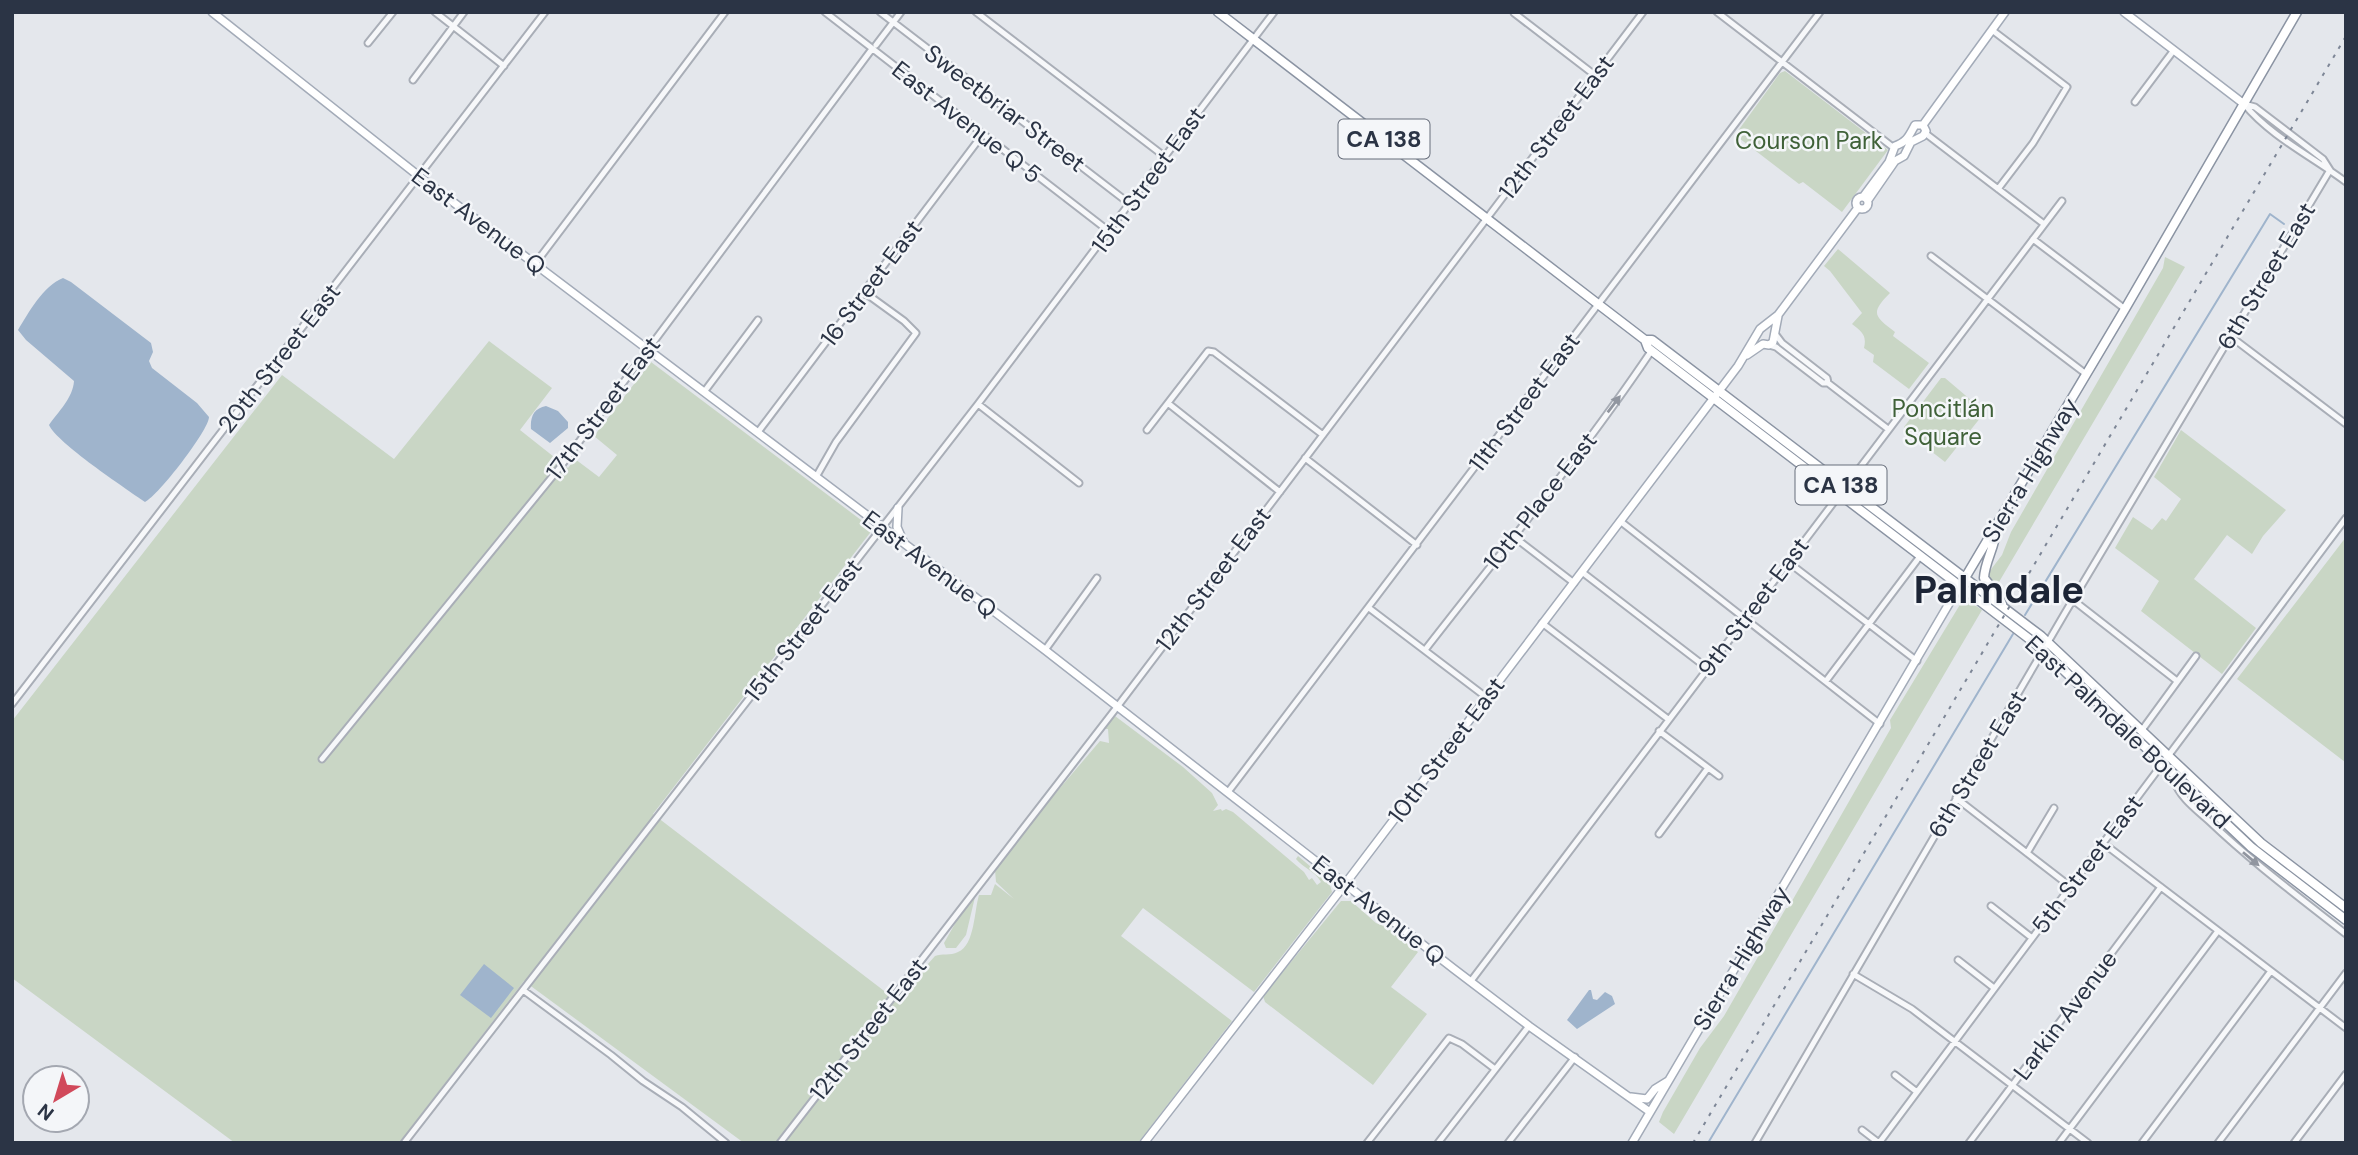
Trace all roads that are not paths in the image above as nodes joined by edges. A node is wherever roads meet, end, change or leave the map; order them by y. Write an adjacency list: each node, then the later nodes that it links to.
1 (212, 12): 38 (main road, East Avenue Q)
2 (393, 12): 24 (street)
3 (435, 12): 21 (street)
4 (464, 12): 21 (street)
5 (545, 12): 28 (street, 20th Street East)
6 (725, 12): 48 (street)
7 (825, 12): 25 (street, East Avenue Q 5)
8 (880, 12): 20 (street, Sweetbriar Street)
9 (901, 12): 20 (street, 17th Street East)
10 (976, 12): 36 (street)
11 (1218, 12): 23 (highway, East Palmdale Boulevard / CA 138)
12 (1274, 12): 23 (street, 15th Street East)
13 (1643, 12): 29 (street, 12th Street East)
14 (1717, 12): 27 (street)
15 (1820, 12): 27 (street, 11th Street East)
16 (2006, 12): 22 (main road)
17 (2124, 12): 26 (main road)
18 (2297, 12): 32 (highway, Sierra Highway)
19 (1514, 13): 29 (street)
20 (893, 23): 25 (street, 17th Street East); 42 (street, Sweetbriar Street)
21 (453, 26): 28 (street); 30 (street)
22 (1992, 30): 33 (main road); 40 (street)
23 (1253, 39): 36 (street, 15th Street East); 43 (highway, East Palmdale Boulevard / CA 138)
24 (368, 44)
25 (874, 47): 34 (street, East Avenue Q 5); 61 (street, 17th Street East)
26 (2174, 50): 31 (street); 32 (main road)
27 (1781, 62): 35 (street); 51 (street, 11th Street East)
28 (504, 66): 38 (street, 20th Street East)
29 (1596, 76): 43 (street, 12th Street East)
30 (413, 80)
31 (2135, 102)
32 (2244, 104): 37 (street); 52 (highway, Sierra Highway)
33 (1920, 132): 35 (main road); 40 (street)
34 (984, 134): 45 (street, East Avenue Q 5); 49 (street, 16 Street East)
35 (1899, 151): 53 (main road)
36 (1164, 156): 42 (street, 15th Street East)
37 (2330, 170): 39 (street); 58 (street, 6th Street East)
38 (420, 177): 48 (main road, East Avenue Q); 110 (street, 20th Street East)
39 (2346, 182)
40 (1998, 189): 44 (street)
41 (2062, 201): 44 (street, 9th Street East)
42 (1130, 204): 45 (street, 15th Street East)
43 (1487, 218): 51 (highway, East Palmdale Boulevard / CA 138); 74 (street, 12th Street East)
44 (2044, 224): 46 (street, 9th Street East)
45 (1110, 232): 68 (street, 15th Street East)
46 (2033, 239): 50 (street, 9th Street East); 52 (street)
47 (1931, 256): 50 (street)
48 (536, 264): 61 (main road, East Avenue Q)
49 (864, 292): 73 (street, 16 Street East); 76 (street)
50 (1987, 299): 64 (street); 71 (street, 9th Street East)
51 (1598, 304): 59 (highway, East Palmdale Boulevard / CA 138); 87 (street, 11th Street East)
52 (2125, 309): 64 (highway, Sierra Highway)
53 (1778, 315): 55 (main road); 56 (main road)
54 (758, 320): 66 (street)
55 (1766, 326): 56 (main road); 57 (main road)
56 (1775, 333): 60 (main road); 65 (street)
57 (1757, 335): 60 (main road); 63 (main road, 10th Street East)
58 (2230, 336): 70 (street); 94 (street, 6th Street East)
59 (1645, 340): 62 (highway, East Palmdale Boulevard / CA 138); 67 (highway, East Palmdale Boulevard / CA 138)
60 (1766, 345): 63 (main road, 10th Street East); 65 (street)
61 (647, 350): 66 (main road, East Avenue Q); 116 (street, 17th Street East)
62 (1652, 350): 67 (highway, East Palmdale Boulevard / CA 138); 85 (street, 10th Place East, one-way to 62)
63 (1746, 355): 67 (main road, 10th Street East)
64 (2086, 374): 83 (highway, Sierra Highway)
65 (1828, 383): 71 (street)
66 (705, 392): 73 (main road, East Avenue Q)
67 (1717, 394): 78 (highway, East Palmdale Boulevard / CA 138); 82 (main road, 10th Street East)
68 (978, 404): 77 (street); 80 (street, 15th Street East)
69 (1169, 404): 72 (street); 74 (street); 79 (street)
70 (2346, 424)
71 (1888, 429): 78 (street, 9th Street East)
72 (1147, 430)
73 (758, 432): 76 (main road, East Avenue Q)
74 (1323, 435): 75 (street, 12th Street East)
75 (1305, 458): 79 (street, 12th Street East); 87 (street)
76 (816, 477): 84 (main road, East Avenue Q)
77 (1080, 483)
78 (1842, 490): 88 (highway, East Palmdale Boulevard / CA 138); 89 (street, 9th Street East); 92 (highway, East Palmdale Boulevard / CA 138)
79 (1280, 492): 111 (street, 12th Street East)
80 (898, 508): 84 (street, 15th Street East); 86 (main road)
81 (2346, 517): 117 (street, 5th Street East)
82 (1620, 521): 90 (main road, 10th Street East); 97 (street)
83 (1996, 526): 92 (highway, Sierra Highway); 95 (highway)
84 (883, 528): 86 (main road, East Avenue Q); 142 (street, 15th Street East)
85 (1514, 537): 93 (street); 102 (street, 10th Place East)
86 (905, 544): 101 (main road, East Avenue Q)
87 (1417, 545): 96 (street, 11th Street East)
88 (1921, 555): 92 (highway, East Palmdale Boulevard / CA 138); 99 (street)
89 (1788, 562): 97 (street, 9th Street East); 99 (street)
90 (1582, 572): 93 (main road, 10th Street East); 106 (street)
91 (1097, 578): 101 (street)
92 (1963, 582): 95 (highway, East Palmdale Boulevard / CA 138); 103 (highway, East Palmdale Boulevard / CA 138); 105 (main road, Sierra Highway)
93 (1574, 583): 98 (main road, 10th Street East)
94 (2073, 600): 100 (street, 6th Street East); 108 (street)
95 (2003, 607): 100 (highway, East Palmdale Boulevard / CA 138)
96 (1369, 608): 102 (street); 121 (street, 11th Street East)
97 (1745, 618): 106 (street, 9th Street East); 107 (street)
98 (1542, 623): 109 (main road, 10th Street East); 112 (street)
99 (1870, 624): 105 (street); 107 (street)
100 (2049, 642): 103 (street, 6th Street East); 114 (highway, East Palmdale Boulevard / CA 138)
101 (1045, 650): 111 (main road, East Avenue Q)
102 (1425, 650): 109 (street)
103 (2044, 650): 117 (highway, East Palmdale Boulevard / CA 138); 122 (street, 6th Street East)
104 (2196, 656): 108 (street)
105 (1917, 661): 113 (main road, Sierra Highway)
106 (1707, 668): 112 (street, 9th Street East)
107 (1826, 681): 113 (street)
108 (2177, 681): 114 (street)
109 (1486, 697): 127 (main road, 10th Street East)
110 (12, 704)
111 (1117, 707): 121 (main road, East Avenue Q); 160 (street, 12th Street East)
112 (1668, 719): 115 (street, 9th Street East)
113 (1880, 724): 151 (main road, Sierra Highway)
114 (2143, 730): 117 (highway, East Palmdale Boulevard / CA 138)
115 (1659, 731): 118 (street); 140 (street, 9th Street East)
116 (322, 759)
117 (2167, 759): 119 (highway, East Palmdale Boulevard / CA 138); 125 (street, 5th Street East); 131 (highway, East Palmdale Boulevard / CA 138)
118 (1708, 768): 120 (street); 124 (street)
119 (2177, 775): 132 (highway, East Palmdale Boulevard / CA 138); 134 (street, one-way to 134)
120 (1719, 776)
121 (1228, 792): 127 (main road, East Avenue Q)
122 (1956, 799): 126 (street); 139 (street, 6th Street East)
123 (2054, 808): 126 (street)
124 (1659, 834)
125 (2103, 843): 128 (street, 5th Street East); 129 (street)
126 (2027, 853): 128 (street)
127 (1345, 884): 140 (main road, East Avenue Q); 161 (main road, 10th Street East)
128 (2070, 887): 135 (street, 5th Street East)
129 (2161, 887): 133 (street); 152 (street, Larkin Avenue)
130 (1991, 906): 135 (street)
131 (2346, 908)
132 (2346, 920)
133 (2218, 931): 137 (street); 156 (street)
134 (2346, 934)
135 (2032, 938): 141 (street, 5th Street East)
136 (1958, 960): 141 (street)
137 (2271, 971): 143 (street); 171 (street)
138 (2346, 973): 143 (street)
139 (1853, 974): 146 (street); 166 (street, 6th Street East)
140 (1471, 981): 144 (main road, East Avenue Q)
141 (1994, 988): 146 (street, 5th Street East)
142 (523, 990): 158 (street, 15th Street East); 159 (street)
143 (2319, 1008): 145 (street); 172 (street)
144 (1529, 1026): 147 (main road, East Avenue Q); 148 (street)
145 (2346, 1028)
146 (1955, 1041): 152 (street); 153 (street, 5th Street East)
147 (1575, 1057): 154 (main road, East Avenue Q); 164 (street)
148 (1494, 1069): 162 (street); 163 (street)
149 (2346, 1074): 173 (street)
150 (1895, 1075): 153 (street)
151 (1669, 1081): 154 (main road); 155 (main road, Sierra Highway)
152 (2012, 1085): 156 (street); 168 (street, Larkin Avenue)
153 (1917, 1092): 167 (street, 5th Street East)
154 (1627, 1096): 155 (main road, East Avenue Q)
155 (1650, 1112): 165 (main road, Sierra Highway)
156 (2070, 1128): 169 (street); 170 (street)
157 (1862, 1130): 167 (street)
158 (404, 1143)
159 (726, 1143)
160 (780, 1143)
161 (1144, 1143)
162 (1367, 1143)
163 (1438, 1143)
164 (1508, 1143)
165 (1632, 1143)
166 (1755, 1143)
167 (1879, 1143)
168 (1969, 1143)
169 (2059, 1143)
170 (2088, 1143)
171 (2142, 1143)
172 (2218, 1143)
173 (2294, 1143)

